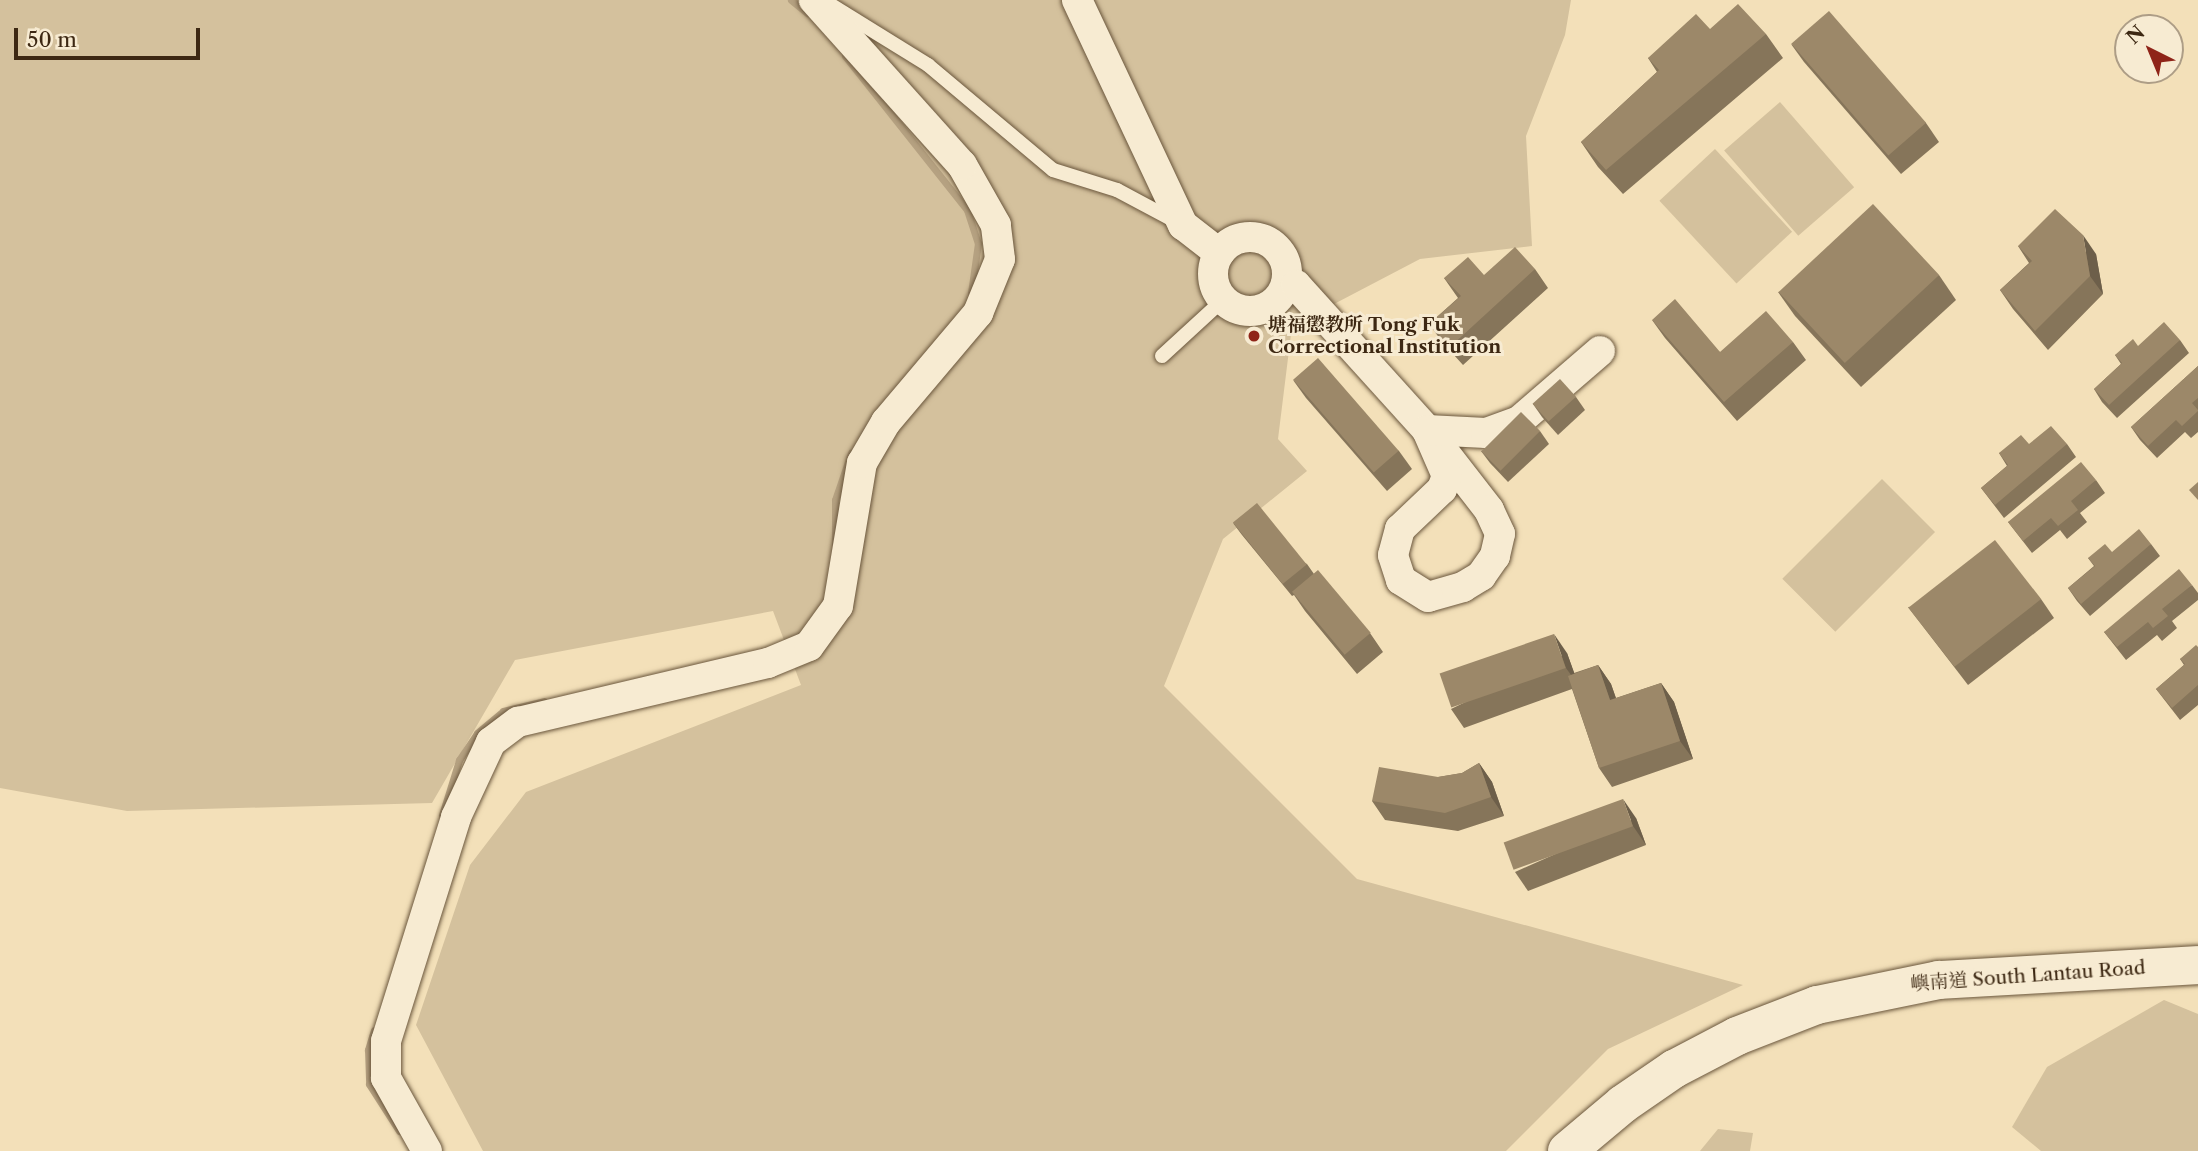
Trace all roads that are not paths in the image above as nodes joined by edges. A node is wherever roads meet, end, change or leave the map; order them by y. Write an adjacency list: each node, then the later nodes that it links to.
1 (814, 0): 12 (street)
2 (823, 0): 4 (lane)
3 (1077, 0): 4 (street)
4 (1183, 225): 5 (street)
5 (1219, 253): 6 (street); 7 (street)
6 (1286, 284): 7 (street); 10 (street)
7 (1223, 300): 9 (lane)
8 (1600, 351): 10 (street)
9 (1162, 356)
10 (1427, 430): 10 (street)
11 (2198, 965): 13 (main road, 嶼南道 South Lantau Road)
12 (427, 1151)
13 (1567, 1151)

